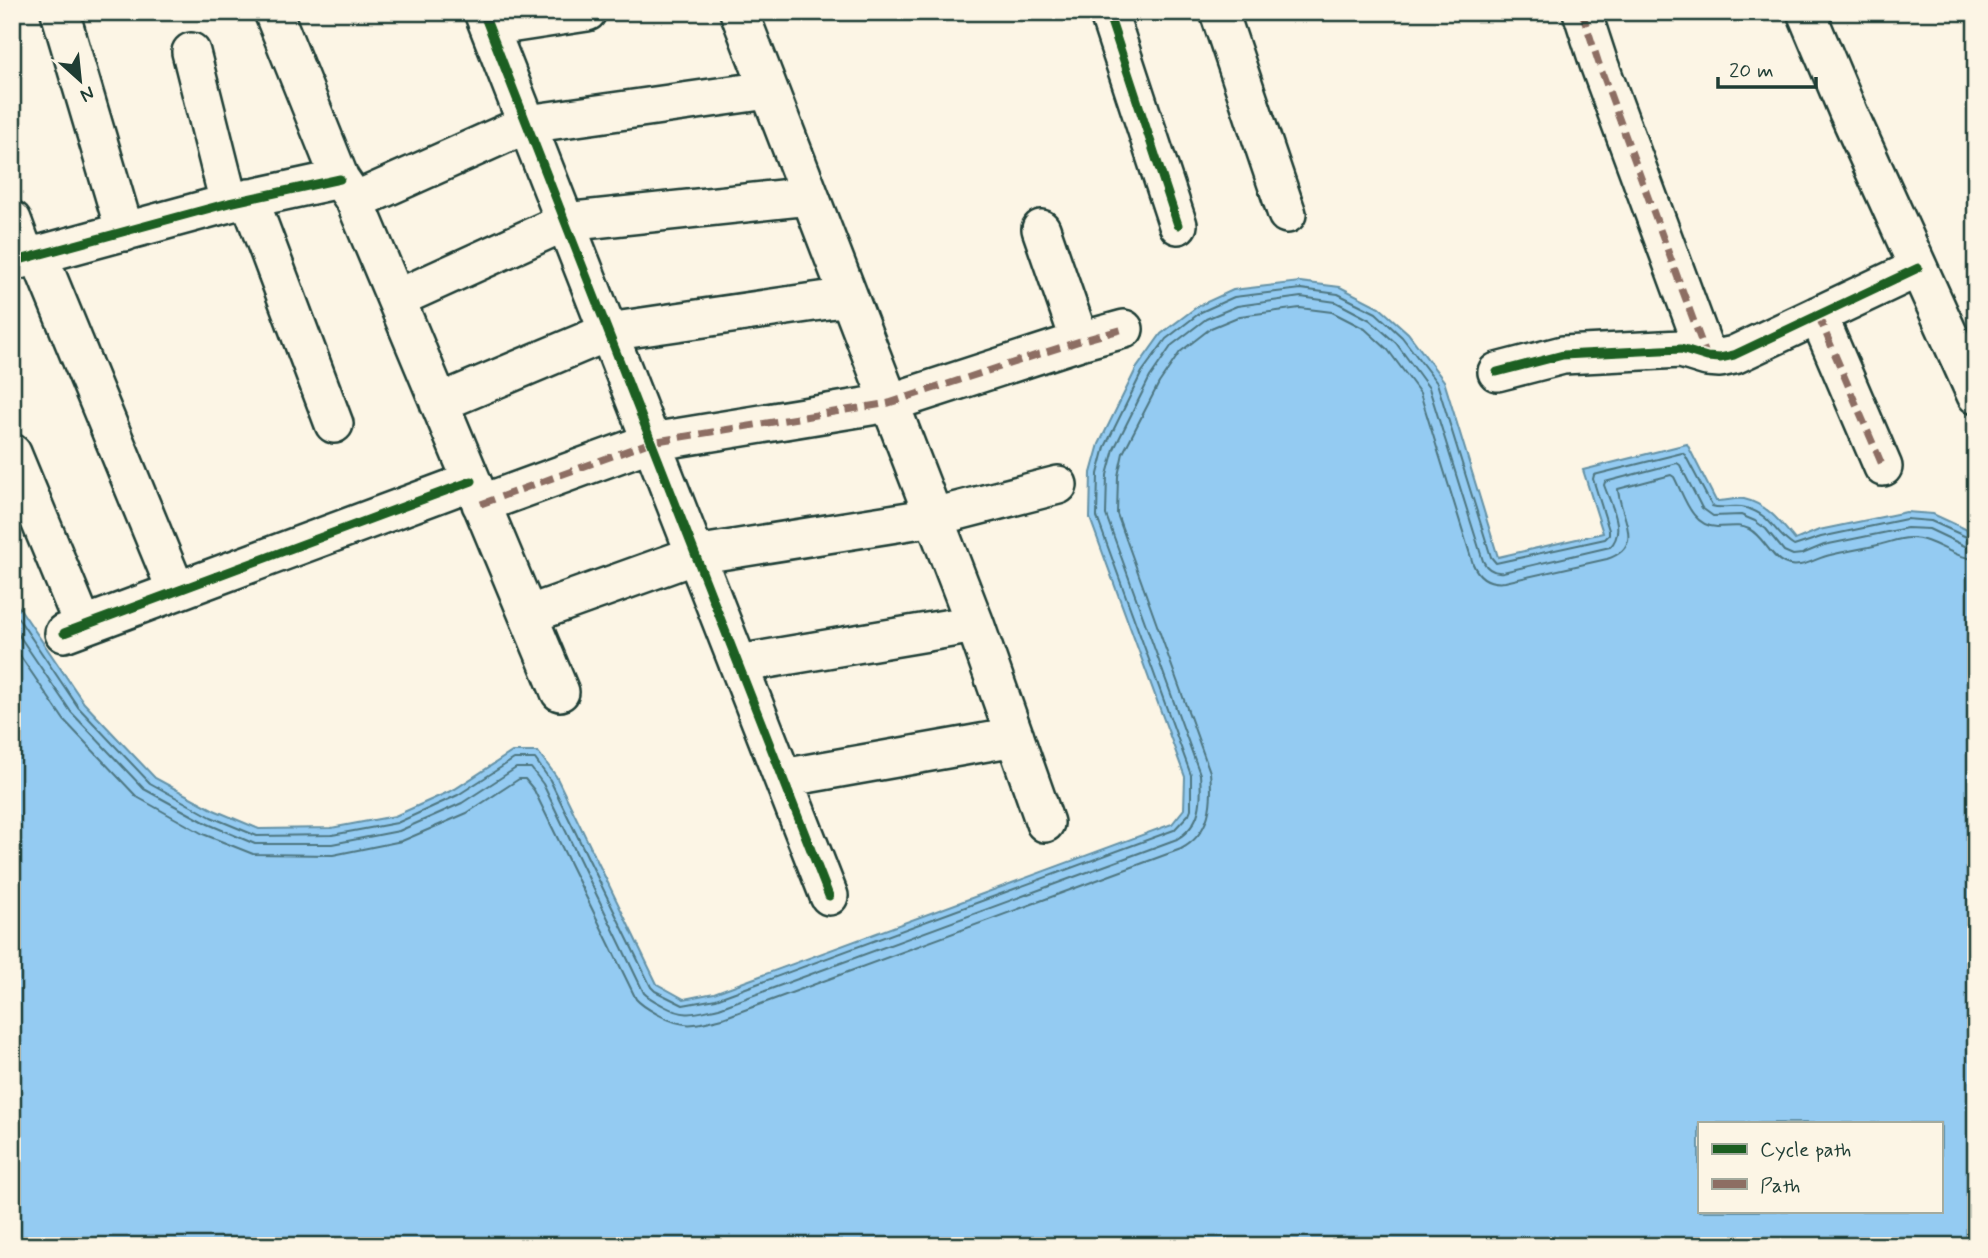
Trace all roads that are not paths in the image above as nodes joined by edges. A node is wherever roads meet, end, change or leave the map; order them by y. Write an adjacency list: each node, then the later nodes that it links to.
1 (60, 12): 21 (street)
2 (273, 12): 13 (street)
3 (587, 12): 9 (street)
4 (738, 12): 11 (street)
5 (1108, 12): 19 (street)
6 (1219, 12): 16 (street)
7 (1582, 12): 30 (street)
8 (1806, 12): 23 (street)
9 (486, 20): 12 (street)
10 (191, 52): 15 (street)
11 (768, 90): 12 (street); 14 (street)
12 (527, 124): 13 (street); 18 (street)
13 (347, 190): 15 (street); 25 (street)
14 (810, 196): 18 (street); 24 (street)
15 (239, 201): 21 (street); 35 (street)
16 (1287, 214)
17 (12, 220): 22 (street)
18 (565, 222): 25 (street); 28 (street)
19 (1178, 225)
20 (1041, 229): 29 (street)
21 (125, 232): 22 (street)
22 (25, 258): 43 (street)
23 (1918, 268): 26 (street); 32 (street)
24 (848, 297): 28 (street); 34 (street)
25 (396, 299): 33 (street)
26 (1818, 315): 30 (street); 38 (street)
27 (1124, 329): 29 (street)
28 (608, 332): 33 (street); 36 (street)
29 (1080, 341): 34 (street)
30 (1707, 357): 31 (street)
31 (1496, 372)
32 (1976, 395)
33 (439, 403): 40 (street)
34 (890, 403): 36 (street); 41 (street)
35 (334, 424)
36 (651, 442): 40 (street); 42 (street)
37 (12, 453): 43 (street)
38 (1883, 467)
39 (1058, 485): 41 (street)
40 (477, 492): 43 (street); 44 (street)
41 (934, 517): 42 (street); 45 (street)
42 (695, 555): 44 (street); 46 (street)
43 (176, 590)
44 (528, 615): 47 (street)
45 (975, 624): 46 (street); 48 (street)
46 (738, 664): 49 (street)
47 (561, 692)
48 (1015, 737): 49 (street); 50 (street)
49 (783, 778): 51 (street)
50 (1045, 823)
51 (829, 896)

